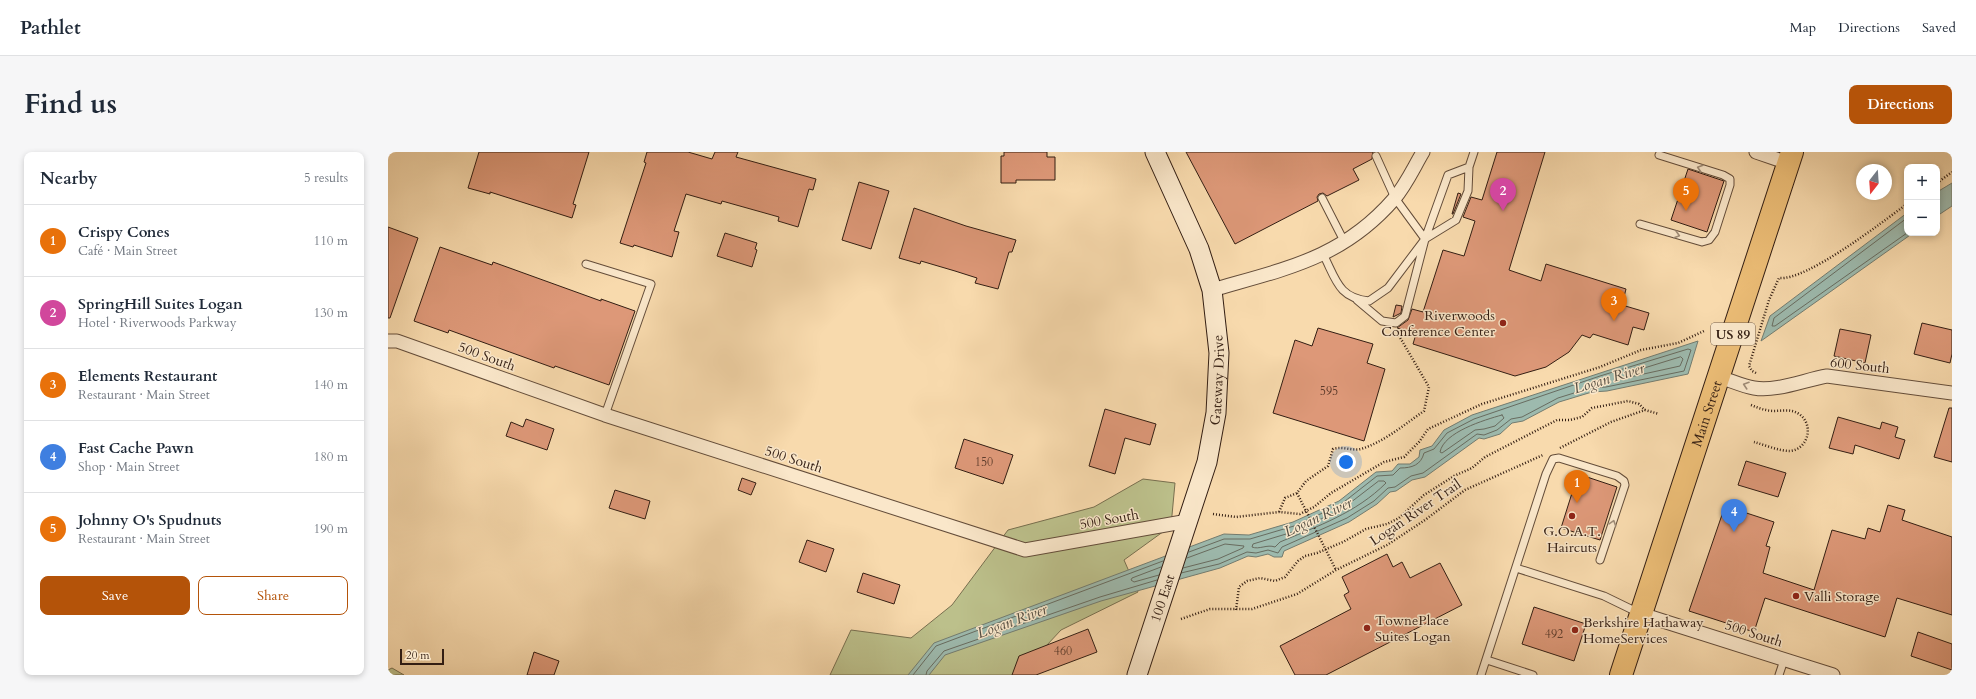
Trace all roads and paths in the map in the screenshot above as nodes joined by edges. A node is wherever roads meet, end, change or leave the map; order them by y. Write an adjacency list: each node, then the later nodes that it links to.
1 (1155, 152): 19 (main road, Gateway Drive)
2 (1423, 152): 12 (street)
3 (1474, 152): 8 (lane)
4 (1756, 152): 7 (street)
5 (1659, 155): 14 (lane, one-way to 5)
6 (1376, 156): 12 (lane)
7 (1790, 157): 25 (highway, Main Street / US 89)
8 (1469, 167): 15 (lane); 15 (lane)
9 (1952, 172): 10 (path)
10 (1940, 181)
11 (1322, 198): 16 (lane)
12 (1395, 198): 15 (lane); 16 (street)
13 (1904, 206): 24 (path)
14 (1640, 224)
15 (1425, 238): 20 (lane); 20 (lane)
16 (1345, 243): 17 (street)
17 (1323, 254): 19 (street); 20 (lane)
18 (586, 264): 30 (lane)
19 (1212, 290): 37 (main road, Gateway Drive)
20 (1357, 300)
21 (1704, 331): 35 (path)
22 (1398, 334): 34 (path)
23 (392, 341): 30 (street, 500 South)
24 (1756, 373)
25 (1719, 377): 26 (street, 600 South, one-way to 25); 42 (highway, Main Street / US 89)
26 (1952, 393)
27 (1751, 405): 31 (path)
28 (1645, 410): 29 (path); 32 (path); 41 (path)
29 (1659, 414)
30 (605, 415): 37 (street, 500 South)
31 (1754, 442)
32 (1559, 448)
33 (1544, 455): 40 (path, Logan River Trail)
34 (1297, 493): 35 (path); 40 (path, bridge)
35 (1278, 512): 36 (path)
36 (1213, 514)
37 (1188, 521): 46 (main road, 100 East)
38 (1600, 560): 39 (lane, one-way to 39)
39 (1516, 568): 42 (lane); 44 (lane)
40 (1336, 570): 41 (path, Logan River Trail)
41 (1236, 610): 43 (path, Logan River Trail)
42 (1641, 614): 45 (street, 500 South); 49 (highway, Main Street / US 89)
43 (1181, 619)
44 (1487, 660): 47 (lane); 48 (lane)
45 (1784, 660): 50 (lane); 51 (street, 500 South)
46 (1137, 675)
47 (1481, 675)
48 (1533, 675)
49 (1621, 675)
50 (1780, 675)
51 (1833, 675)

